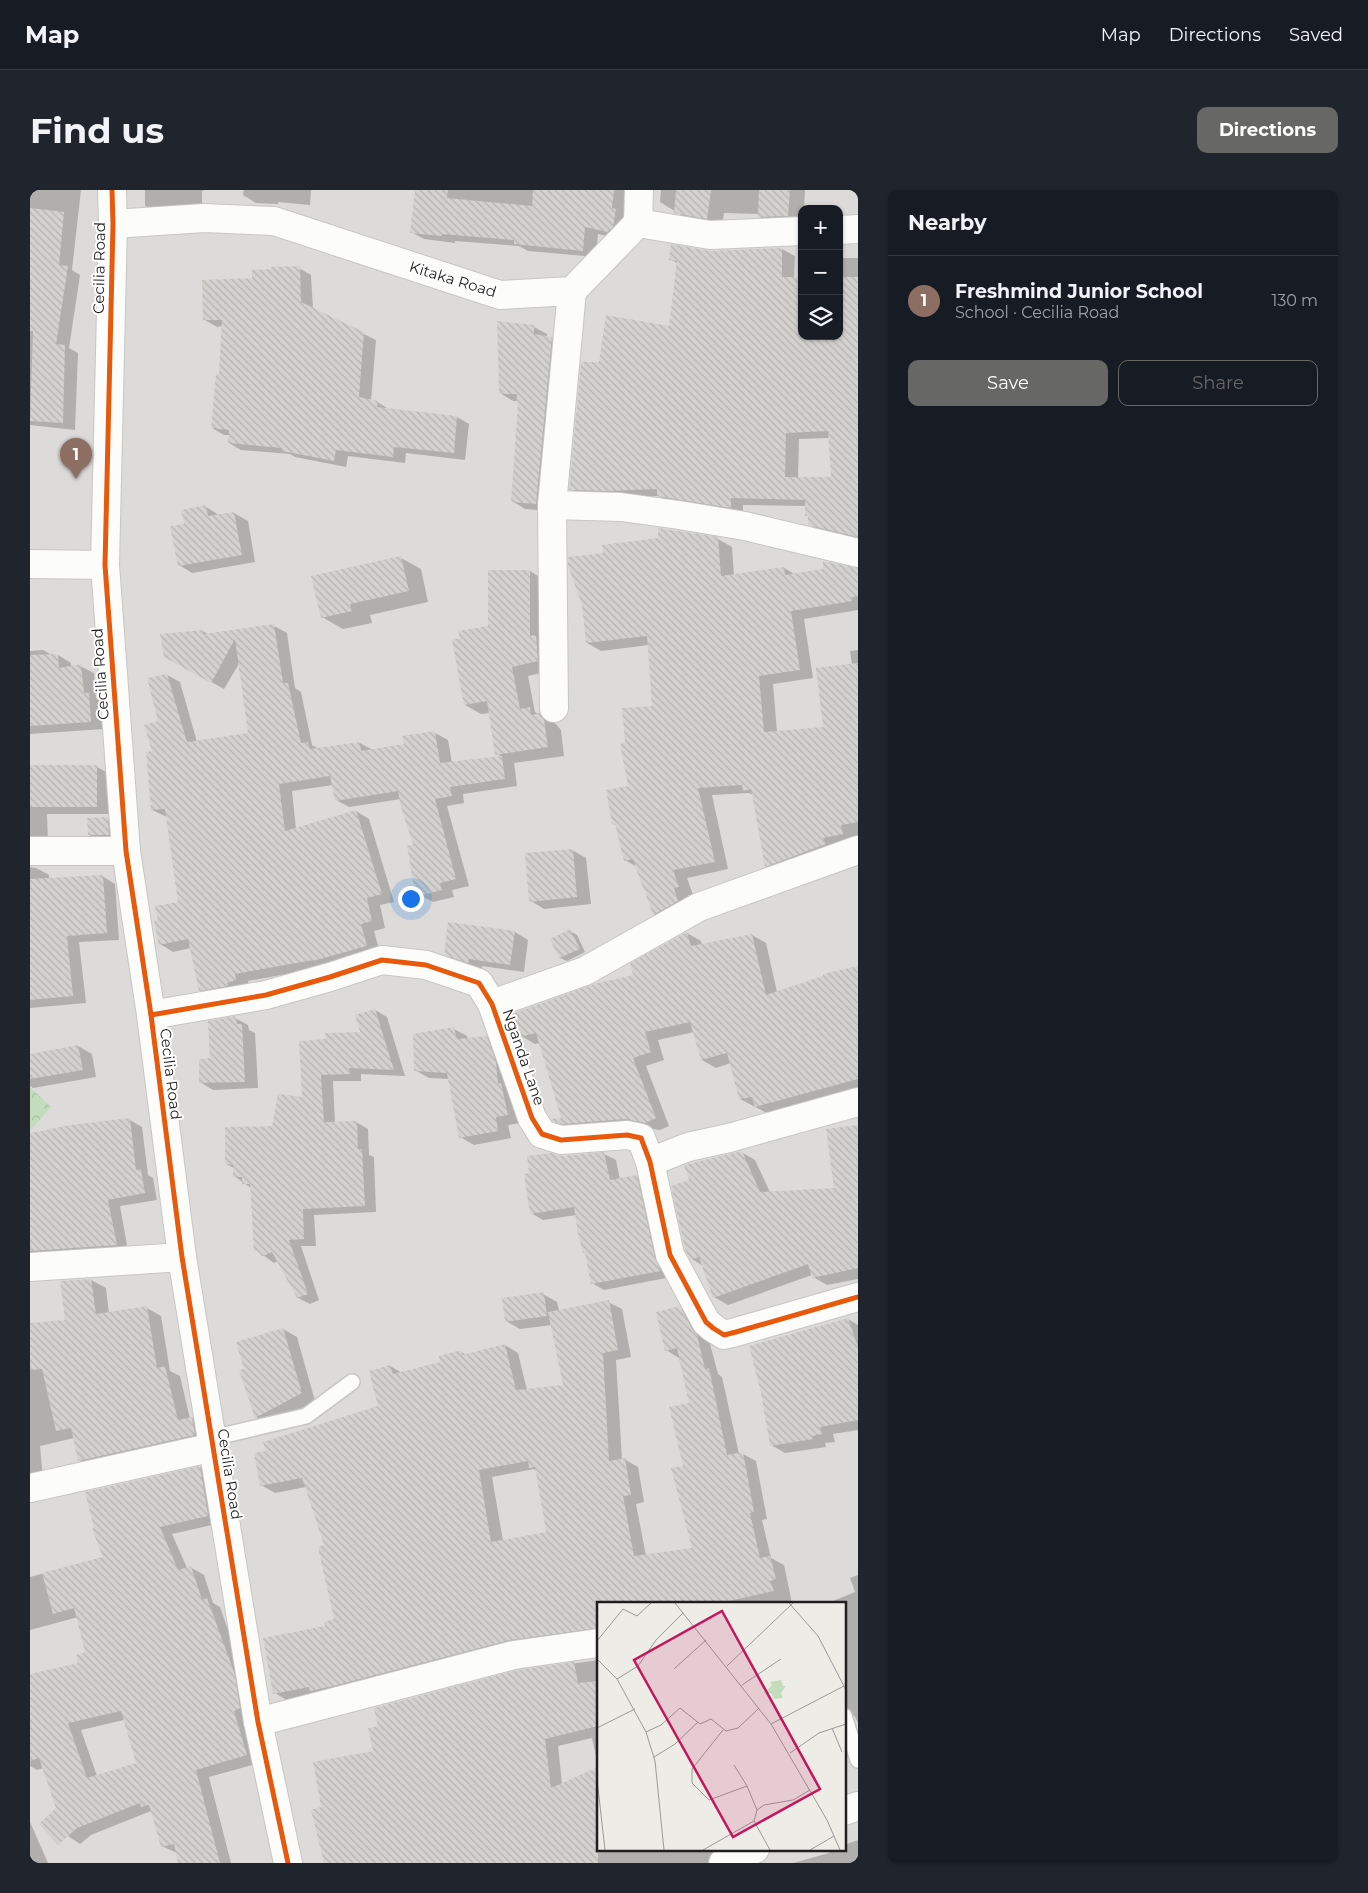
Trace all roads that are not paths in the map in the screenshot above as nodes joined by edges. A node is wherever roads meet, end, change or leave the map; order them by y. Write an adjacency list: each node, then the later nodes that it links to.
1 (112, 190): 4 (street, Cecilia Road)
2 (639, 190): 3 (street)
3 (638, 223): 7 (street); 8 (street)
4 (113, 224): 8 (street, Kitaka Road); 12 (street, Cecilia Road)
5 (858, 229): 6 (street)
6 (843, 230)
7 (798, 231)
8 (572, 291): 9 (street)
9 (552, 505): 10 (street); 13 (street)
10 (858, 553)
11 (30, 564): 12 (street)
12 (105, 564): 16 (street, Cecilia Road)
13 (554, 708)
14 (858, 850): 17 (street)
15 (30, 851): 16 (street)
16 (126, 851): 18 (street, Cecilia Road)
17 (492, 1004): 18 (street, Nganda Lane); 20 (street, Nganda Lane)
18 (151, 1016): 21 (street, Cecilia Road)
19 (858, 1102): 20 (street)
20 (650, 1162): 23 (street, Nganda Lane)
21 (182, 1257): 22 (street); 25 (street, Cecilia Road)
22 (30, 1267)
23 (858, 1296)
24 (352, 1382): 25 (lane)
25 (213, 1443): 26 (street); 28 (street, Cecilia Road)
26 (30, 1488)
27 (597, 1643): 28 (street)
28 (258, 1722): 34 (street, Cecilia Road)
29 (846, 1722): 30 (lane)
30 (858, 1760)
31 (858, 1806): 32 (street)
32 (846, 1810)
33 (753, 1850): 35 (street)
34 (288, 1863)
35 (723, 1863)

